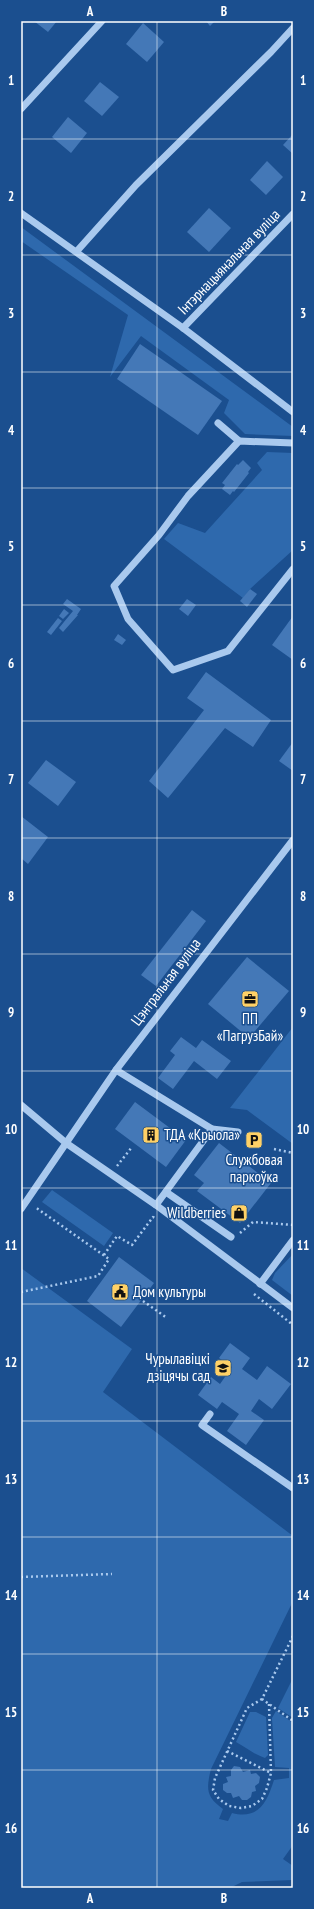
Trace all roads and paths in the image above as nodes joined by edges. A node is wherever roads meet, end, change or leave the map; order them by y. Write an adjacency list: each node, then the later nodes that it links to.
1 (102, 21): 3 (street)
2 (293, 28): 6 (street)
3 (21, 109)
4 (21, 213): 6 (street)
5 (293, 214): 7 (street, Інтэрнацыянальная вуліца)
6 (77, 251): 7 (street)
7 (183, 328): 8 (street)
8 (293, 412)
9 (218, 423): 10 (street)
10 (239, 441): 11 (street); 12 (street)
11 (293, 443)
12 (293, 569)
13 (293, 840): 14 (street, Цэнтральная вуліца)
14 (116, 1070): 16 (street); 18 (street, Цэнтральная вуліца)
15 (21, 1105): 18 (street)
16 (212, 1129): 17 (street); 23 (street)
17 (238, 1132)
18 (66, 1143): 22 (street); 24 (street, Цэнтральная вуліца)
19 (132, 1147): 22 (path)
20 (274, 1149): 21 (path)
21 (293, 1153)
22 (111, 1174): 25 (street)
23 (166, 1192): 25 (street); 29 (street)
24 (26, 1201): 26 (street, Цэнтральная вуліца); 31 (path)
25 (156, 1206): 32 (street)
26 (21, 1209)
27 (158, 1220): 31 (path)
28 (293, 1225): 29 (path)
29 (230, 1237)
30 (293, 1240): 32 (street)
31 (104, 1255): 33 (path)
32 (260, 1284): 36 (street)
33 (21, 1292)
34 (252, 1292): 38 (path)
35 (143, 1301): 37 (path)
36 (293, 1308)
37 (167, 1318)
38 (293, 1325)
39 (210, 1414): 40 (street)
40 (293, 1488)
41 (112, 1574): 42 (path)
42 (21, 1577)
43 (293, 1636): 44 (path)
44 (262, 1699): 45 (path); 47 (path)
45 (269, 1704): 46 (path); 48 (path)
46 (293, 1721)
47 (227, 1751): 48 (path); 48 (path)
48 (270, 1773)

